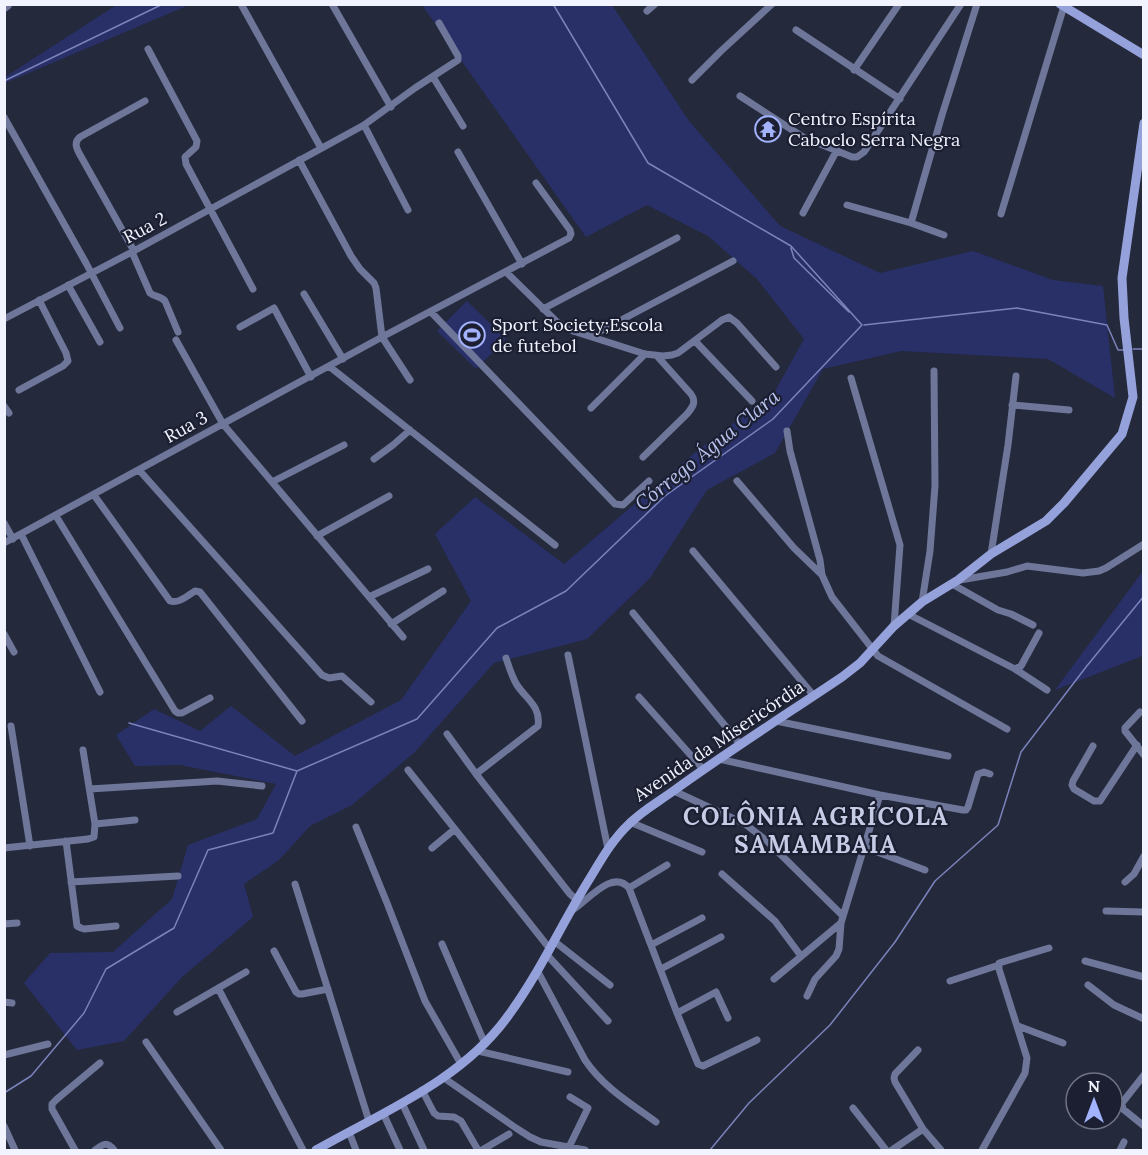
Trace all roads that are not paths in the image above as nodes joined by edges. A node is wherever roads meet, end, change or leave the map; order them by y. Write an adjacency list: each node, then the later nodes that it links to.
1 (241, 4): 26 (street)
2 (332, 4): 21 (street)
3 (655, 4): 10 (street)
4 (772, 4): 17 (street)
5 (899, 4): 15 (street)
6 (961, 4): 19 (street)
7 (977, 4): 36 (street)
8 (1062, 5): 9 (street); 35 (street)
9 (1074, 9): 14 (street)
10 (647, 11)
11 (440, 23): 16 (street, Rua 2)
12 (796, 30): 15 (street)
13 (148, 49): 32 (street)
14 (1143, 55)
15 (855, 70): 19 (street)
16 (434, 78): 21 (street, Rua 2); 25 (street)
17 (692, 80)
18 (740, 96): 27 (street)
19 (900, 99): 27 (street)
20 (145, 101): 39 (street)
21 (391, 107): 24 (street, Rua 2)
22 (4, 117): 43 (street)
23 (1143, 123): 97 (street, Avenida da Misericórdia)
24 (364, 125): 26 (street, Rua 2); 33 (street)
25 (463, 126)
26 (321, 148): 29 (street, Rua 2)
27 (837, 150): 34 (street)
28 (458, 152): 41 (street)
29 (299, 160): 32 (street, Rua 2); 55 (street)
30 (537, 183): 41 (street, Rua 3)
31 (847, 205): 36 (street)
32 (211, 209): 39 (street, Rua 2); 45 (street)
33 (408, 210)
34 (803, 213)
35 (1001, 213)
36 (911, 223): 37 (street)
37 (944, 235)
38 (677, 238): 48 (street)
39 (133, 251): 43 (street, Rua 2); 53 (street)
40 (733, 261): 54 (street)
41 (522, 264): 42 (street, Rua 3)
42 (506, 272): 48 (street); 49 (street, Rua 3)
43 (92, 273): 44 (street, Rua 2); 52 (street)
44 (68, 285): 47 (street, Rua 2); 58 (street)
45 (253, 289)
46 (304, 294): 61 (street)
47 (39, 300): 50 (street, Rua 2); 69 (street)
48 (543, 309): 54 (street)
49 (430, 312): 55 (street, Rua 3); 83 (street)
50 (4, 319)
51 (240, 327): 66 (street)
52 (120, 328)
53 (178, 332)
54 (591, 336): 59 (street)
55 (382, 337): 61 (street, Rua 3); 68 (street)
56 (176, 340): 76 (street)
57 (695, 341): 60 (street); 63 (street); 70 (street)
58 (100, 342)
59 (645, 354): 60 (street); 73 (street)
60 (657, 356): 80 (street)
61 (343, 359): 62 (street, Rua 3)
62 (330, 367): 66 (street, Rua 3); 77 (street)
63 (776, 367)
64 (934, 371): 103 (street)
65 (1016, 376): 71 (street)
66 (311, 377): 76 (street, Rua 3)
67 (851, 378): 108 (street)
68 (410, 380)
69 (19, 390)
70 (752, 401)
71 (1012, 405): 74 (street); 97 (street)
72 (4, 406): 75 (street)
73 (591, 408)
74 (1069, 410)
75 (9, 413)
76 (223, 424): 82 (street, Rua 3); 85 (street)
77 (410, 430): 81 (street); 95 (street)
78 (788, 431): 99 (street)
79 (344, 445): 85 (street)
80 (643, 456)
81 (374, 459)
82 (139, 470): 86 (street, Rua 3); 122 (street)
83 (649, 481)
84 (737, 481): 99 (street)
85 (272, 482): 91 (street)
86 (94, 495): 88 (street, Rua 3); 124 (street)
87 (389, 496): 91 (street)
88 (56, 516): 90 (street, Rua 3); 121 (street)
89 (4, 523): 92 (street)
90 (21, 534): 92 (street, Rua 3); 118 (street)
91 (317, 536): 102 (street)
92 (13, 539): 93 (street, Rua 3)
93 (4, 543)
94 (1143, 544): 100 (street)
95 (555, 545)
96 (693, 551): 119 (street)
97 (991, 554): 100 (street, Avenida da Misericórdia)
98 (428, 569): 102 (street)
99 (822, 575): 112 (street)
100 (955, 582): 103 (street, Avenida da Misericórdia); 107 (street)
101 (443, 591): 106 (street)
102 (369, 597): 106 (street)
103 (922, 602): 105 (street, Avenida da Misericórdia)
104 (633, 613): 129 (street)
105 (908, 614): 108 (street, Avenida da Misericórdia); 116 (street)
106 (392, 624): 111 (street)
107 (1033, 625)
108 (894, 626): 112 (street, Avenida da Misericórdia)
109 (1039, 633): 116 (street)
110 (4, 634): 113 (street)
111 (403, 637)
112 (873, 650): 119 (street, Avenida da Misericórdia); 127 (street)
113 (14, 652)
114 (568, 655): 154 (street)
115 (506, 658): 138 (street)
116 (1015, 669): 117 (street)
117 (1047, 690)
118 (99, 692)
119 (814, 696): 125 (street, Avenida da Misericórdia)
120 (639, 697): 136 (street)
121 (210, 698)
122 (371, 702)
123 (1140, 712): 130 (street)
124 (302, 721)
125 (776, 721): 129 (street, Avenida da Misericórdia); 134 (street)
126 (11, 726): 150 (street)
127 (1007, 729)
128 (447, 734): 138 (street)
129 (740, 744): 135 (street, Avenida da Misericórdia)
130 (1137, 745): 131 (street); 133 (street)
131 (1093, 746)
132 (83, 750): 141 (street)
133 (1143, 755)
134 (948, 756)
135 (719, 759): 136 (street, Avenida da Misericórdia); 143 (street)
136 (703, 769): 142 (street, Avenida da Misericórdia)
137 (408, 770): 148 (street)
138 (476, 774): 165 (street)
139 (990, 774): 143 (street)
140 (262, 786): 141 (street)
141 (90, 789): 146 (street)
142 (674, 791): 145 (street, Avenida da Misericórdia); 170 (street)
143 (880, 795): 151 (street)
144 (135, 820): 146 (street)
145 (630, 822): 154 (street, Avenida da Misericórdia); 155 (street)
146 (95, 824): 149 (street)
147 (356, 827): 209 (street)
148 (455, 829): 153 (street); 177 (street)
149 (66, 841): 150 (street); 161 (street)
150 (30, 846): 152 (street)
151 (864, 847): 158 (street); 170 (street)
152 (4, 848)
153 (432, 848)
154 (608, 849): 165 (street, Avenida da Misericórdia)
155 (702, 852)
156 (1143, 856): 162 (street)
157 (667, 865): 164 (street)
158 (925, 870)
159 (722, 874): 180 (street)
160 (178, 876): 161 (street)
161 (71, 882): 173 (street)
162 (1125, 882)
163 (295, 884): 192 (street)
164 (629, 888): 166 (street); 176 (street)
165 (577, 900): 166 (street, Avenida da Misericórdia)
166 (570, 911): 177 (street, Avenida da Misericórdia)
167 (1107, 911): 168 (street)
168 (1143, 912)
169 (702, 918): 176 (street)
170 (842, 919): 180 (street); 193 (street)
171 (17, 923): 172 (street)
172 (4, 924)
173 (116, 926)
174 (721, 938): 183 (street)
175 (442, 944): 204 (street)
176 (651, 945): 183 (street)
177 (550, 948): 185 (street, Avenida da Misericórdia); 189 (street); 198 (street)
178 (1049, 948): 182 (street)
179 (274, 951): 192 (street)
180 (801, 956): 187 (street)
181 (1085, 961): 186 (street)
182 (999, 964): 188 (street); 199 (street)
183 (661, 969): 195 (street)
184 (246, 972): 191 (street)
185 (538, 972): 204 (street, Avenida da Misericórdia); 219 (street)
186 (1143, 977)
187 (774, 979)
188 (950, 981)
189 (610, 985)
190 (1089, 985): 197 (street)
191 (218, 988): 194 (street); 233 (street)
192 (328, 989): 218 (street)
193 (807, 996)
194 (177, 1012)
195 (676, 1013): 196 (street); 200 (street)
196 (728, 1018)
197 (1143, 1019)
198 (608, 1021)
199 (1018, 1026): 202 (street); 243 (street)
200 (757, 1040)
201 (146, 1042): 232 (street)
202 (1063, 1043)
203 (48, 1044): 207 (street)
204 (485, 1044): 206 (street, Avenida da Misericórdia)
205 (918, 1050): 222 (street)
206 (478, 1051): 209 (street, Avenida da Misericórdia); 210 (street)
207 (4, 1055)
208 (100, 1063): 229 (street)
209 (461, 1064): 212 (street, Avenida da Misericórdia)
210 (568, 1072)
211 (1143, 1075): 221 (street)
212 (444, 1077): 213 (street, Avenida da Misericórdia); 226 (street)
213 (422, 1090): 215 (street, Avenida da Misericórdia); 238 (street)
214 (570, 1097): 226 (street)
215 (402, 1103): 217 (street, Avenida da Misericórdia); 237 (street)
216 (853, 1108): 240 (street)
217 (383, 1113): 218 (street, Avenida da Misericórdia); 236 (street)
218 (369, 1120): 223 (street, Avenida da Misericórdia)
219 (656, 1122)
220 (4, 1126): 228 (street)
221 (1143, 1126)
222 (924, 1129): 241 (street); 242 (street)
223 (349, 1132): 227 (street, Avenida da Misericórdia); 235 (street)
224 (509, 1134): 238 (street)
225 (1124, 1142): 244 (street)
226 (569, 1147): 239 (street)
227 (327, 1148): 234 (street, Avenida da Misericórdia)
228 (15, 1150)
229 (75, 1150)
230 (95, 1150): 231 (street)
231 (114, 1150)
232 (221, 1150)
233 (303, 1150)
234 (316, 1150)
235 (356, 1150)
236 (400, 1150)
237 (424, 1150)
238 (480, 1150)
239 (585, 1150)
240 (886, 1150)
241 (892, 1150)
242 (941, 1150)
243 (982, 1150)
244 (1120, 1150)

